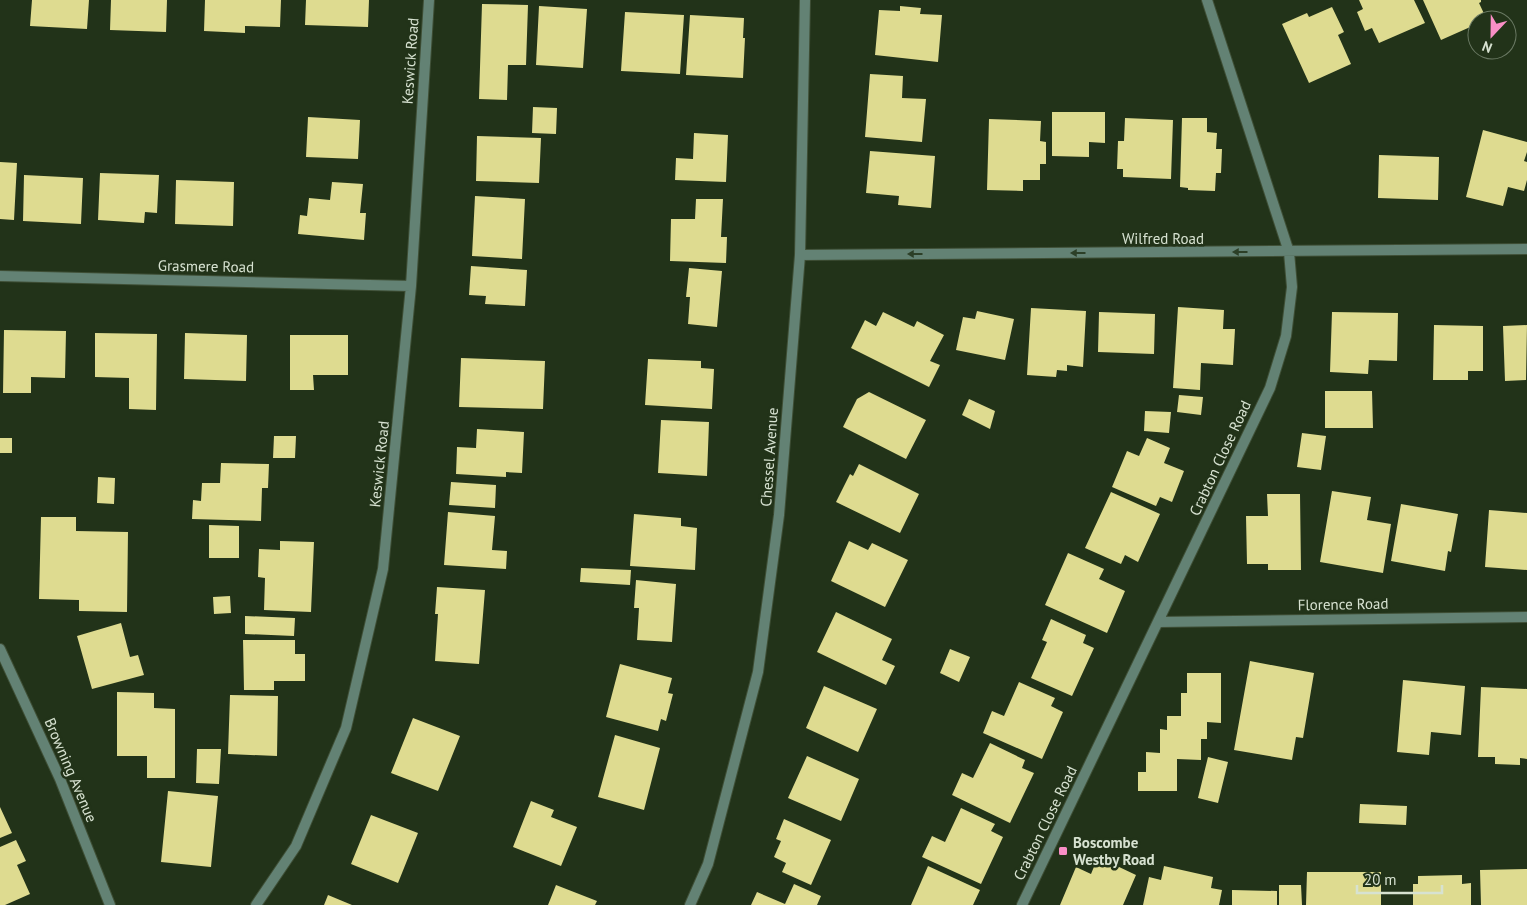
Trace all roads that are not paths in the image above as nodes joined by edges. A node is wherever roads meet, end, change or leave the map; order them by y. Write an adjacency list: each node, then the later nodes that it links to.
1 (429, 0): 8 (street, Keswick Road)
2 (805, 0): 6 (street, Chessel Avenue)
3 (1207, 0): 5 (street, Crabton Close Road)
4 (1527, 249): 5 (street, Wilfred Road)
5 (1289, 252): 6 (street, Wilfred Road, one-way to 6); 10 (street, Crabton Close Road)
6 (800, 255): 14 (street, Chessel Avenue)
7 (0, 276): 8 (street, Grasmere Road)
8 (411, 286): 13 (street, Keswick Road)
9 (1527, 617): 10 (street, Florence Road)
10 (1159, 622): 15 (street, Crabton Close Road)
11 (0, 649): 12 (street, Browning Avenue)
12 (110, 905)
13 (256, 905)
14 (690, 905)
15 (1022, 905)

